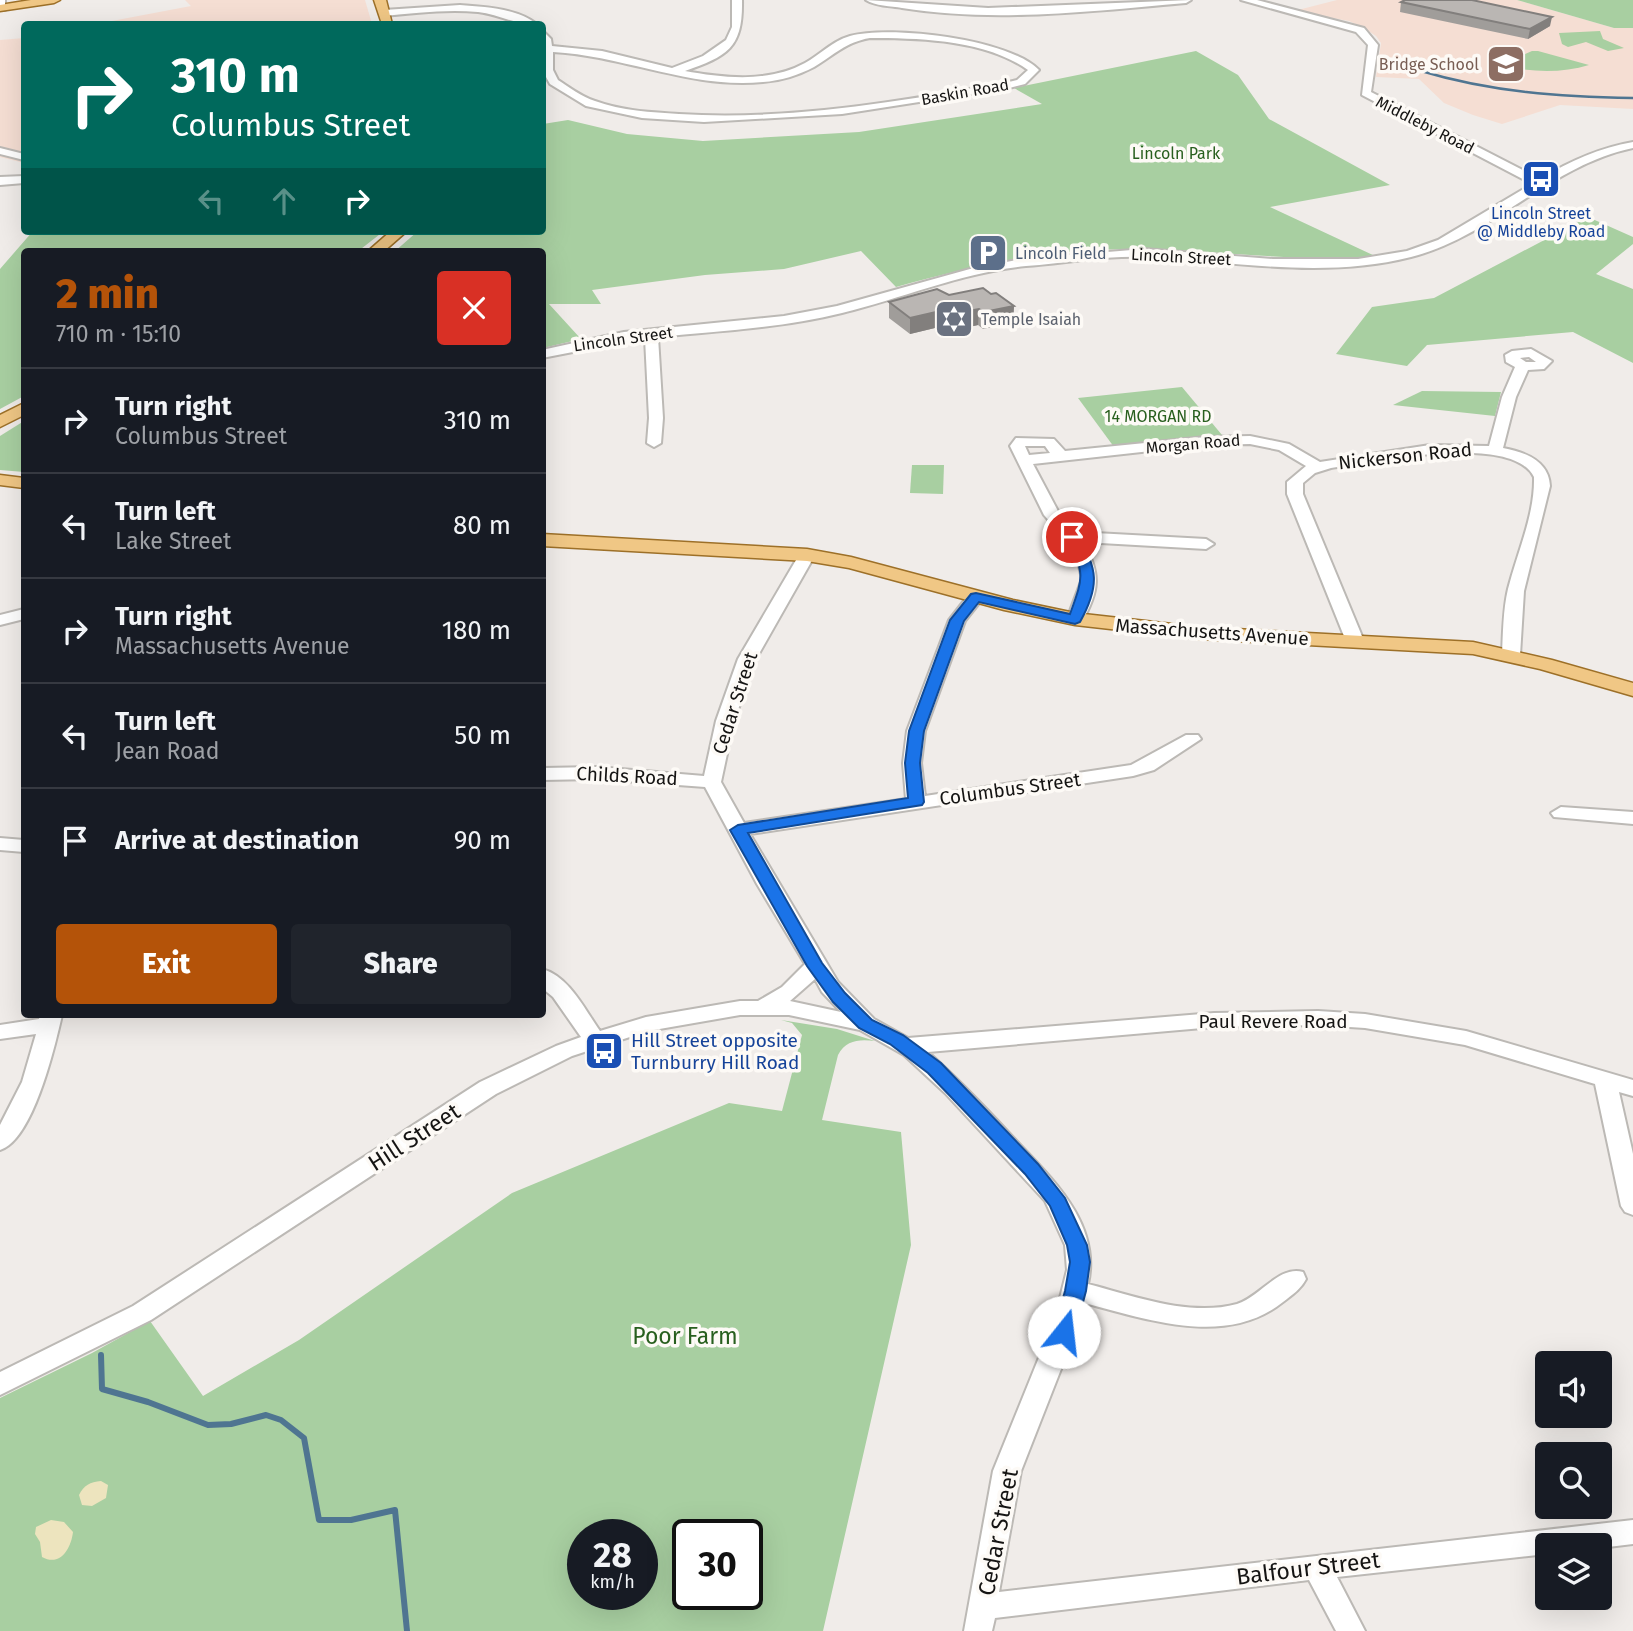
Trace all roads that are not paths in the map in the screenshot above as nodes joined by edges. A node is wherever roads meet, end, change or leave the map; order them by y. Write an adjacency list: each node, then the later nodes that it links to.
1 (54, 0): 8 (main road)
2 (380, 0): 10 (main road)
3 (737, 0): 14 (street)
4 (872, 0): 9 (street)
5 (1017, 0): 9 (street)
6 (1186, 0): 9 (street)
7 (1246, 0): 20 (street, Middleby Road)
8 (1, 5)
9 (993, 9)
10 (385, 19): 11 (street)
11 (523, 21)
12 (546, 40): 13 (street, Baskin Road)
13 (547, 49): 14 (street, Baskin Road); 14 (street, Baskin Road)
14 (671, 72)
15 (1633, 145): 20 (street, Lincoln Street)
16 (0, 151): 17 (street)
17 (21, 156)
18 (21, 180): 19 (street)
19 (0, 181)
20 (1539, 183): 23 (street, Lincoln Street)
21 (395, 235): 22 (main road)
22 (379, 248)
23 (651, 333): 24 (street, Lincoln Street); 28 (street)
24 (546, 353)
25 (1522, 366): 29 (street)
26 (21, 410): 27 (main road)
27 (0, 422)
28 (654, 443)
29 (1495, 450): 30 (street, Nickerson Road); 42 (street, Nickerson Road)
30 (1318, 467): 33 (street, Morgan Road); 41 (street, Nickerson Road)
31 (0, 480): 32 (main road)
32 (21, 483)
33 (1072, 537): 35 (street); 39 (street)
34 (546, 540): 36 (main road, Massachusetts Avenue)
35 (1206, 544)
36 (807, 555): 37 (main road, Massachusetts Avenue); 46 (street, Cedar Street)
37 (976, 597): 39 (main road, Massachusetts Avenue); 47 (street)
38 (21, 615): 40 (street)
39 (1075, 619): 41 (main road, Massachusetts Avenue)
40 (0, 620)
41 (1355, 641): 42 (main road, Massachusetts Avenue)
42 (1510, 655): 43 (main road, Massachusetts Avenue)
43 (1633, 691)
44 (1192, 739): 47 (street, Columbus Street)
45 (546, 774): 46 (street, Childs Road)
46 (712, 782): 50 (street, Cedar Street)
47 (916, 802): 50 (street, Columbus Street)
48 (1561, 813): 49 (street)
49 (1633, 818)
50 (738, 830): 53 (street, Cedar Street)
51 (0, 844): 52 (street)
52 (21, 846)
53 (815, 966): 55 (street); 57 (street, Cedar Street)
54 (546, 979): 59 (street)
55 (762, 1007): 57 (street, Hill Street); 59 (street, Hill Street)
56 (50, 1020): 58 (street); 63 (street)
57 (866, 1024): 60 (street, Cedar Street)
58 (0, 1032)
59 (594, 1039): 67 (street, Hill Street)
60 (906, 1046): 61 (street, Paul Revere Road); 66 (street, Cedar Street)
61 (1605, 1080): 62 (street, Paul Revere Road); 64 (street)
62 (1633, 1088)
63 (0, 1142)
64 (1633, 1206)
65 (1294, 1279): 66 (street)
66 (1076, 1291): 70 (street, Cedar Street)
67 (0, 1384)
68 (1633, 1532): 69 (street, Balfour Street)
69 (1317, 1567): 70 (street, Balfour Street); 71 (street)
70 (980, 1619)
71 (1351, 1631)

